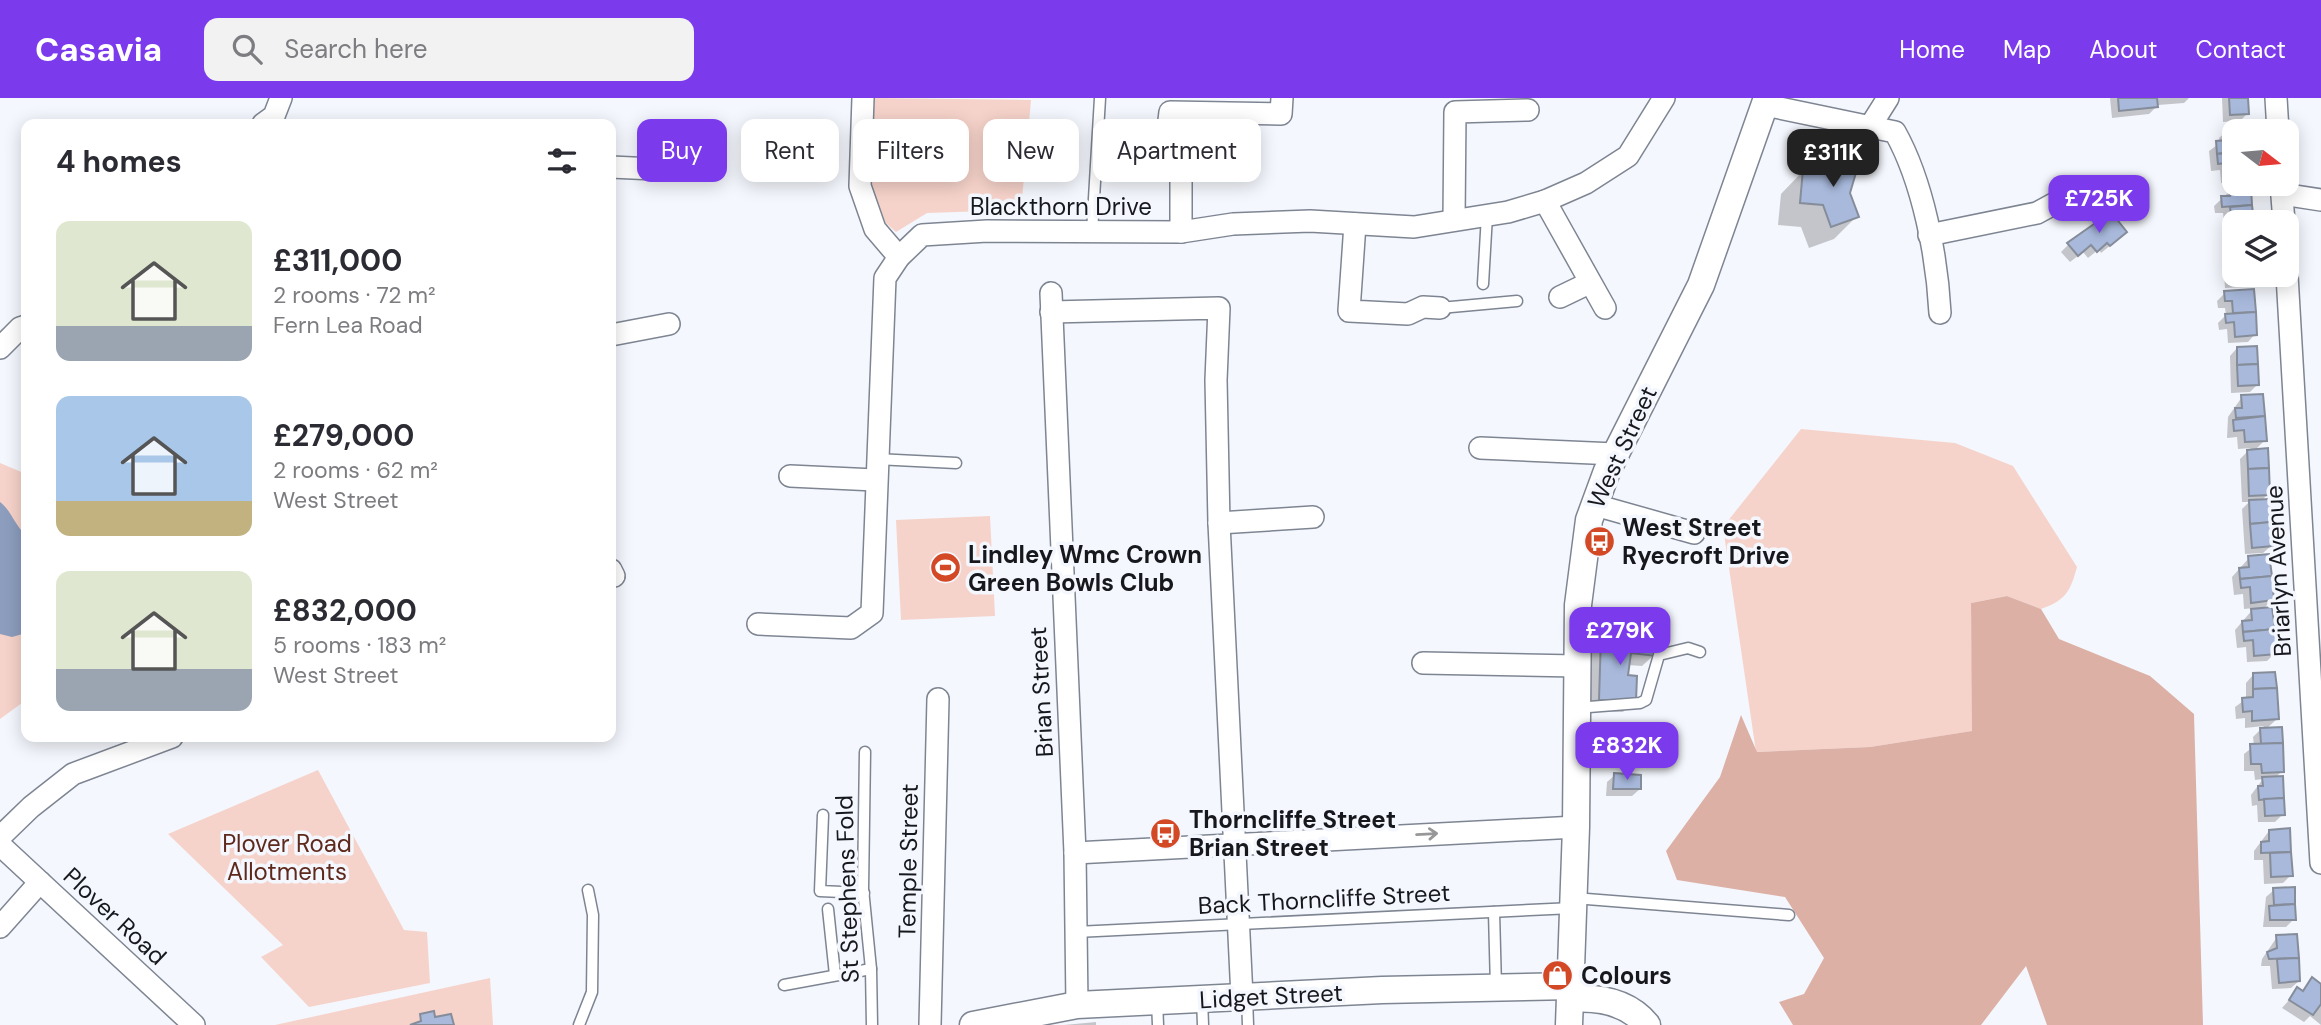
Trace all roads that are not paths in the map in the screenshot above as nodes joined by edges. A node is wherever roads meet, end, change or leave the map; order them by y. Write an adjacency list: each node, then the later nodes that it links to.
1 (863, 98): 24 (street)
2 (1100, 98): 21 (lane)
3 (1282, 98): 22 (street)
4 (1664, 98): 16 (street, Blackthorn Drive)
5 (1888, 98): 11 (street)
6 (2276, 98): 10 (street)
7 (1766, 102): 8 (street); 38 (street, West Street)
8 (1799, 105): 11 (street)
9 (1528, 110): 19 (street)
10 (2277, 119)
11 (1871, 125): 23 (street)
12 (616, 167): 13 (street)
13 (637, 168)
14 (2300, 194): 15 (street)
15 (2321, 200)
16 (1545, 201): 18 (street, Blackthorn Drive); 25 (street)
17 (2059, 201): 23 (street)
18 (1487, 215): 19 (street, Blackthorn Drive); 26 (lane)
19 (1454, 220): 20 (street, Blackthorn Drive)
20 (1355, 224): 22 (street, Blackthorn Drive); 30 (street)
21 (1092, 232): 22 (street, Blackthorn Drive); 24 (street, Blackthorn Drive)
22 (1181, 232)
23 (1928, 235): 32 (street)
24 (899, 257): 40 (street, Blackthorn Drive)
25 (1589, 283): 28 (street); 31 (street)
26 (1483, 284)
27 (2288, 287): 60 (street, Briarlyn Avenue)
28 (1560, 297)
29 (1517, 302): 30 (lane)
30 (1440, 308)
31 (1605, 308)
32 (1940, 313)
33 (669, 324): 35 (street)
34 (21, 330): 36 (street)
35 (616, 334)
36 (0, 348)
37 (1480, 448): 38 (street)
38 (1615, 454): 42 (street, West Street)
39 (956, 463): 40 (lane)
40 (876, 469): 41 (street); 46 (street, Blackthorn Drive)
41 (790, 476)
42 (1595, 505): 45 (street); 49 (street, West Street)
43 (1313, 517): 44 (street)
44 (1219, 523): 57 (street); 59 (street, Brian Street)
45 (1694, 533)
46 (758, 624)
47 (1700, 652): 51 (lane)
48 (1423, 663): 49 (street)
49 (1577, 666): 51 (street, West Street)
50 (938, 699): 83 (street, Temple Street)
51 (1576, 708): 55 (street, West Street)
52 (159, 742): 56 (street)
53 (865, 752): 63 (lane, St Stephens Fold)
54 (823, 815): 63 (lane)
55 (1576, 827): 57 (street, one-way to 55); 64 (street, West Street)
56 (0, 837)
57 (1237, 843): 59 (street); 68 (street)
58 (0, 845): 61 (street, Plover Road)
59 (1075, 853): 70 (street, Brian Street)
60 (2321, 863)
61 (40, 882): 69 (street); 80 (street, Plover Road)
62 (588, 890): 81 (lane)
63 (864, 893): 71 (lane, St Stephens Fold)
64 (1574, 903): 66 (lane, Back Thorncliffe Street); 67 (lane, Back Thorncliffe Street); 76 (street, West Street)
65 (828, 909): 72 (lane)
66 (1494, 912): 68 (lane, Back Thorncliffe Street); 74 (lane)
67 (1789, 915)
68 (1239, 924): 70 (lane, Back Thorncliffe Street); 75 (street)
69 (0, 927)
70 (1076, 932): 77 (street, Brian Street)
71 (871, 969): 72 (lane); 82 (lane, St Stephens Fold)
72 (835, 975): 73 (lane)
73 (784, 985)
74 (1496, 988): 75 (street, Lidget Street); 76 (street, Lidget Street)
75 (1244, 997): 78 (street, Lidget Street); 85 (lane)
76 (1571, 1003): 86 (street, Lidget Street)
77 (1077, 1005): 79 (street, Lidget Street); 84 (street, Lidget Street)
78 (1202, 1012): 79 (street, Lidget Street)
79 (1157, 1013)
80 (194, 1025)
81 (579, 1025)
82 (872, 1025)
83 (930, 1025)
84 (973, 1025)
85 (1248, 1025)
86 (1647, 1025)

